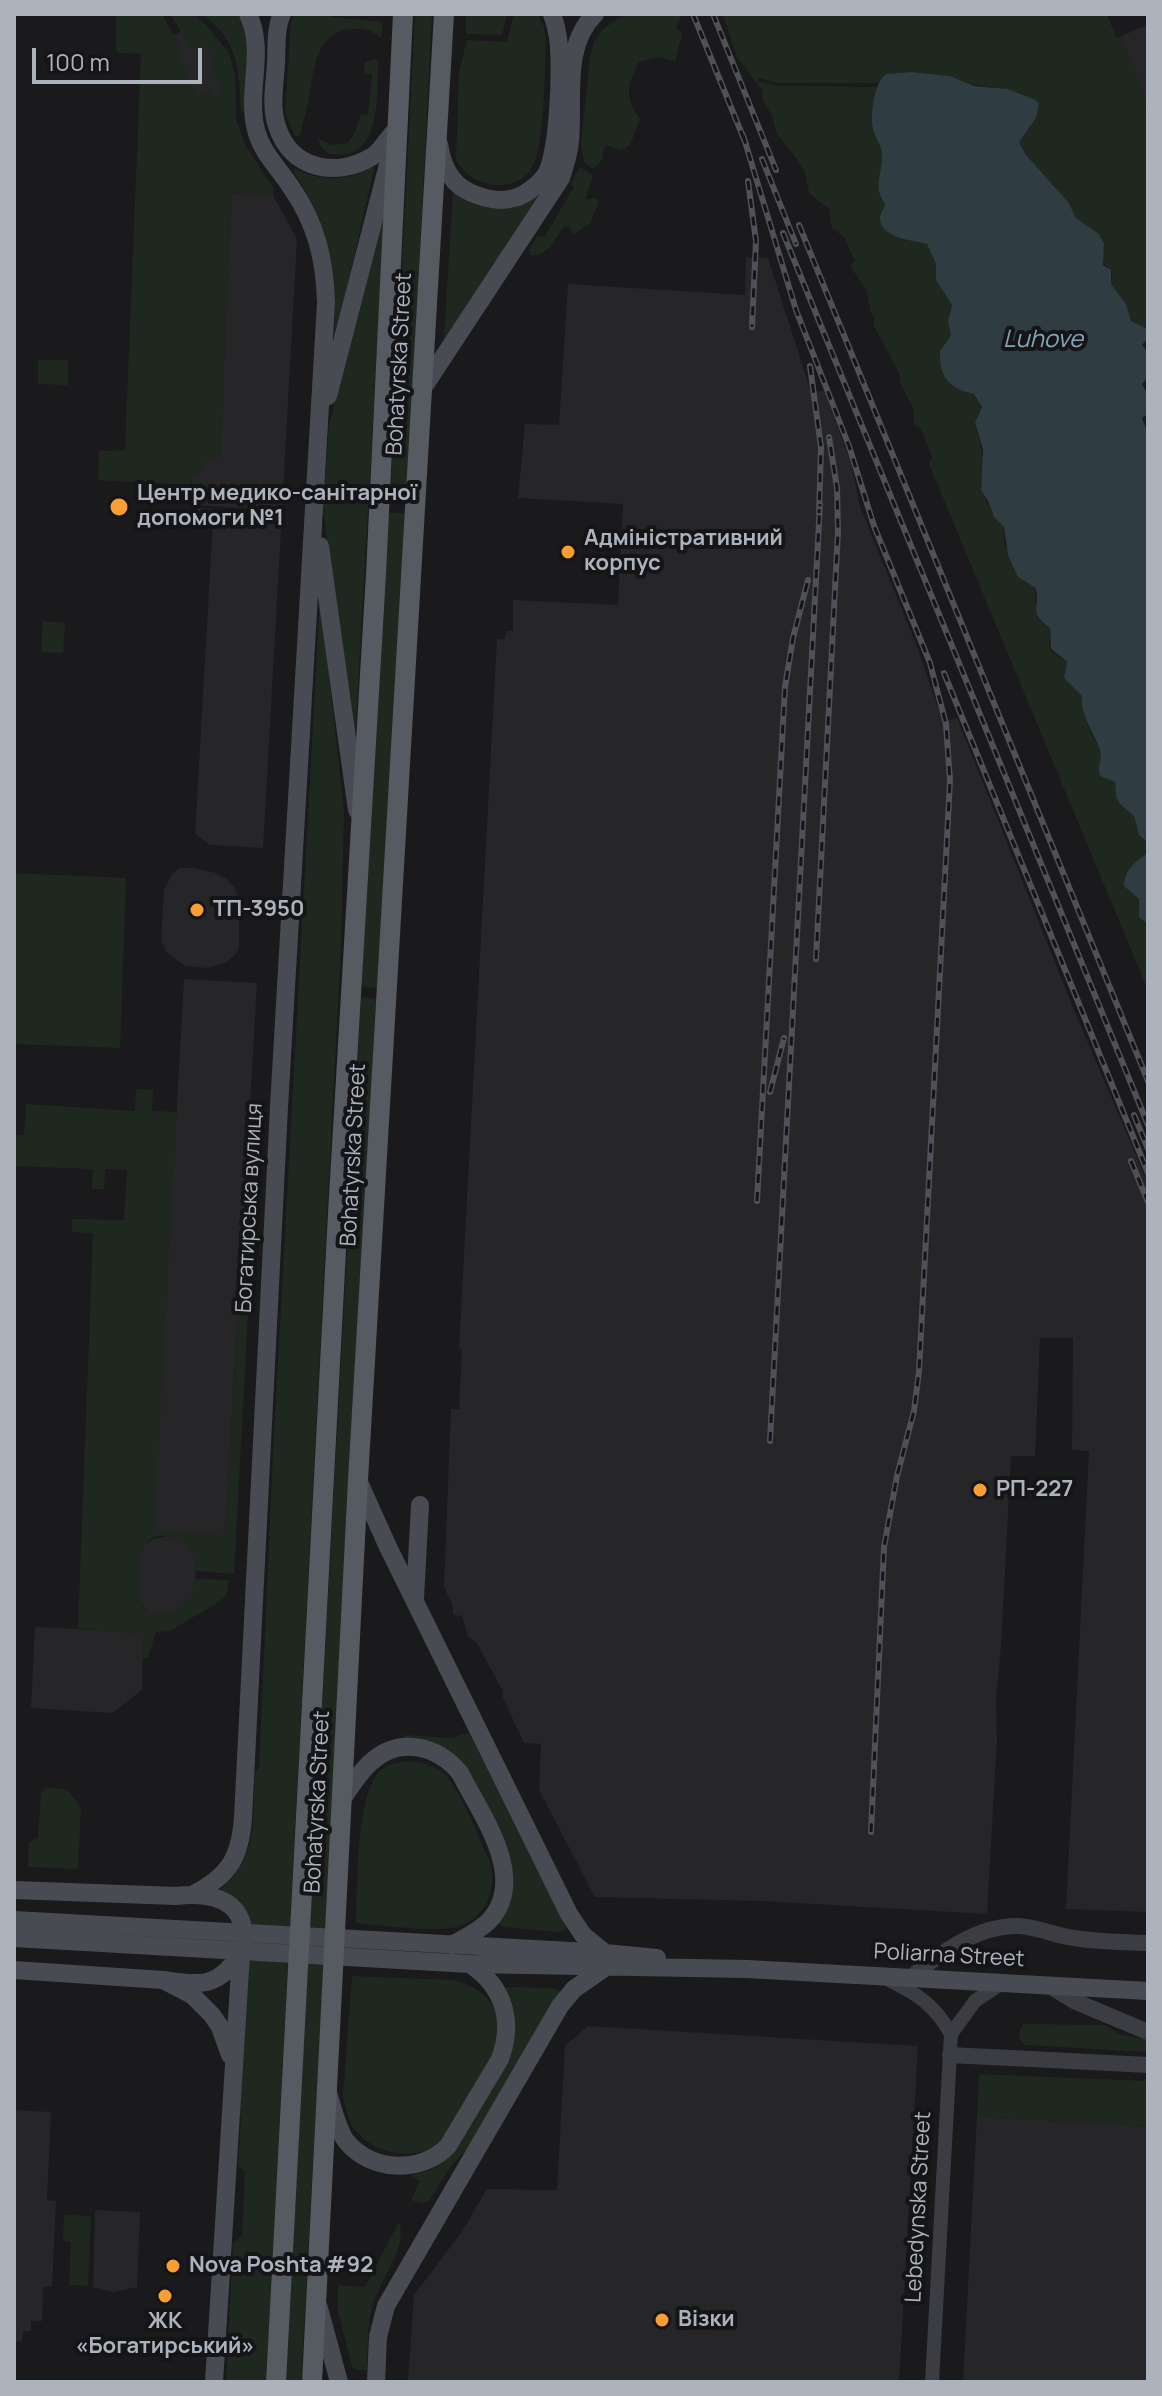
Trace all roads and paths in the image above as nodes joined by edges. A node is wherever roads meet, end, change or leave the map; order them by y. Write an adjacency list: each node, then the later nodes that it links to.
1 (248, 14): 10 (main road, Bohatyrska Street)
2 (282, 14): 7 (main road)
3 (403, 14): 7 (main road, Bohatyrska Street)
4 (444, 14): 8 (main road, Bohatyrska Street)
5 (552, 14): 8 (main road)
6 (595, 14): 9 (main road)
7 (397, 127): 10 (main road, Bohatyrska Street); 12 (main road, Bohatyrska Street)
8 (437, 134): 9 (main road, Bohatyrska Street)
9 (423, 388): 13 (main road, Bohatyrska Street)
10 (319, 433): 11 (main road, Bohatyrska Street)
11 (314, 504): 12 (main road); 18 (main road, Богатирська вулиця)
12 (359, 830): 43 (main road, Bohatyrska Street)
13 (358, 1480): 15 (main road); 16 (main road, Bohatyrska Street)
14 (420, 1505): 15 (main road)
15 (415, 1601): 26 (main road)
16 (343, 1798): 23 (main road); 40 (main road, Bohatyrska Street)
17 (14, 1890): 18 (main road)
18 (194, 1894): 25 (main road)
19 (14, 1920): 20 (main road)
20 (151, 1937): 21 (main road); 24 (main road)
21 (14, 1938)
22 (1148, 1943): 30 (street)
23 (452, 1945): 24 (main road, Poliarna Street); 26 (main road, Poliarna Street)
24 (428, 1953): 27 (main road, Poliarna Street)
25 (241, 1954): 31 (main road); 38 (main road)
26 (604, 1960): 27 (main road, Poliarna Street); 29 (main road, Poliarna Street); 46 (main road)
27 (470, 1964): 40 (main road)
28 (14, 1970): 31 (main road)
29 (883, 1977): 30 (main road, Poliarna Street); 36 (street)
30 (910, 1978): 32 (main road, Poliarna Street)
31 (163, 1980): 38 (main road)
32 (1002, 1983): 33 (main road, Poliarna Street); 36 (street)
33 (1048, 1985): 34 (main road, Poliarna Street); 35 (street)
34 (1148, 1991)
35 (1148, 2032)
36 (951, 2034): 37 (street, Lebedynska Street)
37 (950, 2055): 39 (street); 47 (street, Lebedynska Street)
38 (233, 2065): 42 (main road)
39 (1148, 2065)
40 (327, 2089): 41 (main road, Bohatyrska Street)
41 (316, 2298): 44 (main road, Bohatyrska Street); 45 (main road, Bohatyrska Street)
42 (214, 2382)
43 (276, 2382)
44 (312, 2382)
45 (339, 2382)
46 (376, 2382)
47 (932, 2382)

